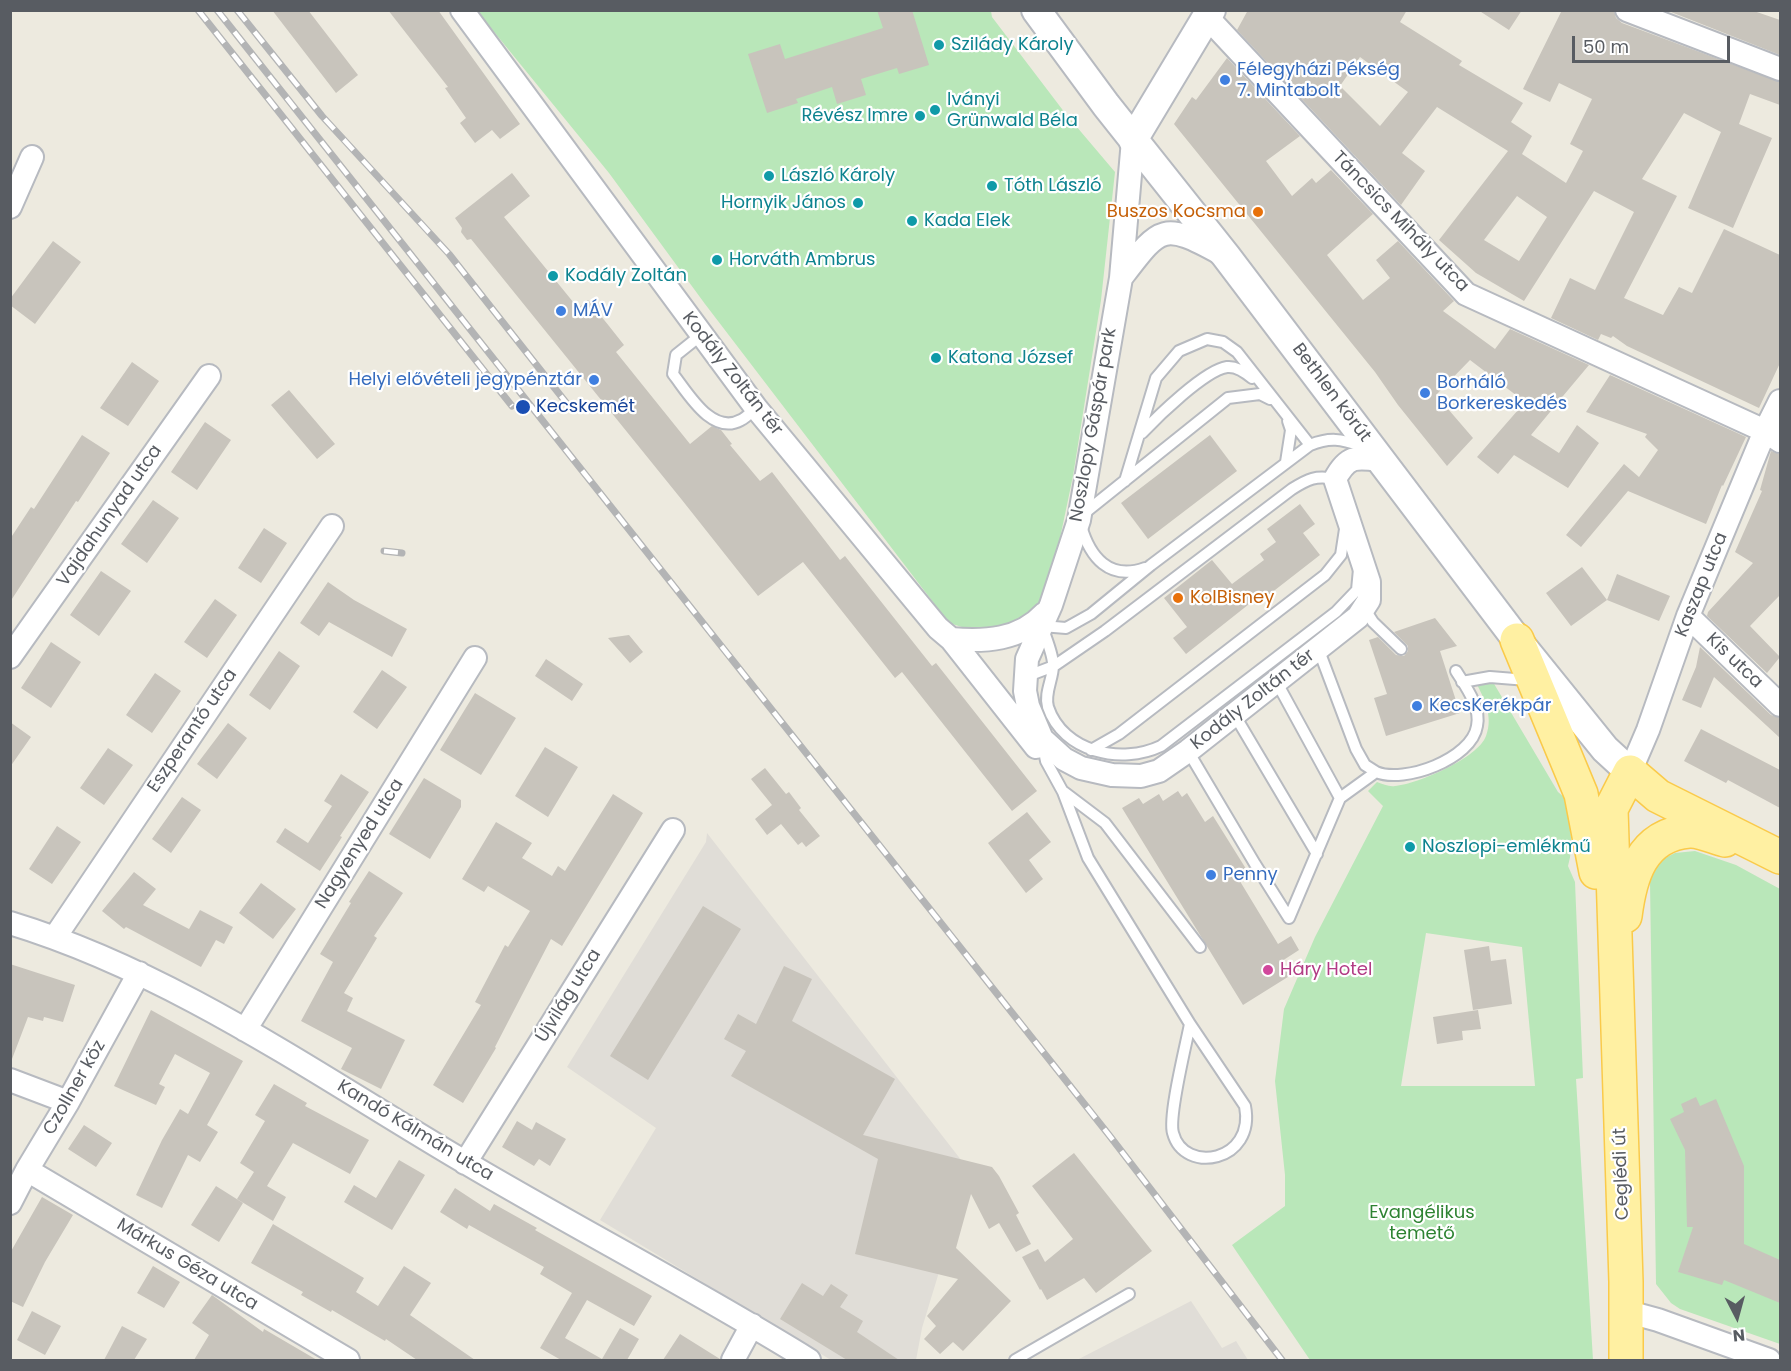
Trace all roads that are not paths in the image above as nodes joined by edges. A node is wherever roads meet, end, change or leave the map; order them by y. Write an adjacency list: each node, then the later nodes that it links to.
1 (462, 10): 11 (street, Kodály Zoltán tér)
2 (1036, 10): 6 (street, Bethlen körút)
3 (1627, 10): 5 (street)
4 (1209, 14): 6 (street); 19 (street, Táncsics Mihály utca)
5 (1780, 69)
6 (1133, 140): 9 (street, Bethlen körút); 10 (street, Noszlopy Gáspár park)
7 (32, 157): 8 (street)
8 (10, 207)
9 (1226, 256): 10 (street); 21 (street, Bethlen körút)
10 (1120, 278): 26 (street, Noszlopy Gáspár park)
11 (700, 335): 16 (street, Kodály Zoltán tér); 16 (lane)
12 (209, 376): 38 (street, Vajdahunyad utca)
13 (1262, 386): 14 (lane); 18 (lane); 18 (lane)
14 (1275, 401): 17 (lane); 24 (lane)
15 (1780, 401): 19 (street, Kaszap utca)
16 (756, 408): 34 (street, Kodály Zoltán tér)
17 (1285, 414): 20 (lane); 22 (lane)
18 (1140, 435): 24 (lane)
19 (1773, 436): 32 (street, Kaszap utca)
20 (1310, 445): 21 (lane); 22 (lane)
21 (1377, 455): 23 (street); 35 (street, Bethlen körút)
22 (1286, 462): 29 (lane)
23 (1335, 479): 25 (street); 40 (lane)
24 (1125, 481): 26 (lane)
25 (1348, 512): 28 (street); 50 (lane)
26 (1080, 519): 29 (lane); 30 (street, Noszlopy Gáspár park)
27 (332, 526): 60 (street, Eszperantó utca)
28 (1362, 554): 31 (street); 50 (lane)
29 (1151, 566): 33 (lane)
30 (1051, 605): 33 (street, Noszlopy Gáspár park); 34 (street)
31 (1368, 615): 36 (street, Kodály Zoltán tér); 37 (lane)
32 (1688, 616): 47 (street, Kis utca); 53 (street, Kaszap utca)
33 (1042, 626): 40 (lane); 42 (street, Kodály Zoltán tér)
34 (951, 639): 46 (street, Kodály Zoltán tér)
35 (1518, 640): 43 (main road); 53 (street, Bethlen körút)
36 (1318, 648): 45 (street, Kodály Zoltán tér); 52 (lane)
37 (1401, 649)
38 (10, 657)
39 (475, 658): 65 (street, Nagyenyed utca)
40 (1053, 666): 42 (lane); 49 (lane)
41 (1456, 671): 44 (lane)
42 (1025, 677): 49 (street, Kodály Zoltán tér)
43 (1534, 681): 44 (lane); 63 (main road)
44 (1462, 682): 52 (lane)
45 (1280, 688): 48 (street, Kodály Zoltán tér); 55 (lane)
46 (1003, 703): 49 (street, Kodály Zoltán tér); 49 (street, Kodály Zoltán tér)
47 (1780, 705)
48 (1238, 720): 51 (street, Kodály Zoltán tér); 57 (lane)
49 (1046, 738): 50 (lane); 51 (street, Kodály Zoltán tér); 54 (street, Kodály Zoltán tér)
50 (1091, 750)
51 (1191, 757): 54 (street, Kodály Zoltán tér); 57 (lane)
52 (1376, 772): 55 (lane)
53 (1630, 772): 58 (main road); 63 (main road)
54 (1072, 787): 61 (lane); 64 (lane)
55 (1340, 798): 57 (lane)
56 (673, 830): 68 (street, Újvilág utca)
57 (1317, 854)
58 (1779, 856): 63 (main road)
59 (10, 923): 60 (street, Kandó Kálmán utca)
60 (55, 937): 62 (street, Kandó Kálmán utca)
61 (1200, 947)
62 (139, 973): 65 (street, Kandó Kálmán utca); 67 (street, Czollner köz)
63 (1615, 987): 72 (main road, Ceglédi út)
64 (1190, 1024): 64 (lane)
65 (245, 1030): 68 (street, Kandó Kálmán utca)
66 (10, 1080): 67 (street)
67 (68, 1102): 69 (street, Czollner köz)
68 (465, 1163): 73 (street, Kandó Kálmán utca)
69 (27, 1170): 70 (street, Czollner köz); 75 (street, Márkus Géza utca)
70 (10, 1203)
71 (1129, 1294): 74 (lane)
72 (1625, 1311): 79 (main road, Ceglédi út); 80 (street)
73 (752, 1325): 76 (street); 77 (street, Kandó Kálmán utca)
74 (1030, 1357): 78 (lane)
75 (348, 1360)
76 (733, 1360)
77 (809, 1360)
78 (1016, 1360)
79 (1626, 1360)
80 (1769, 1360)

